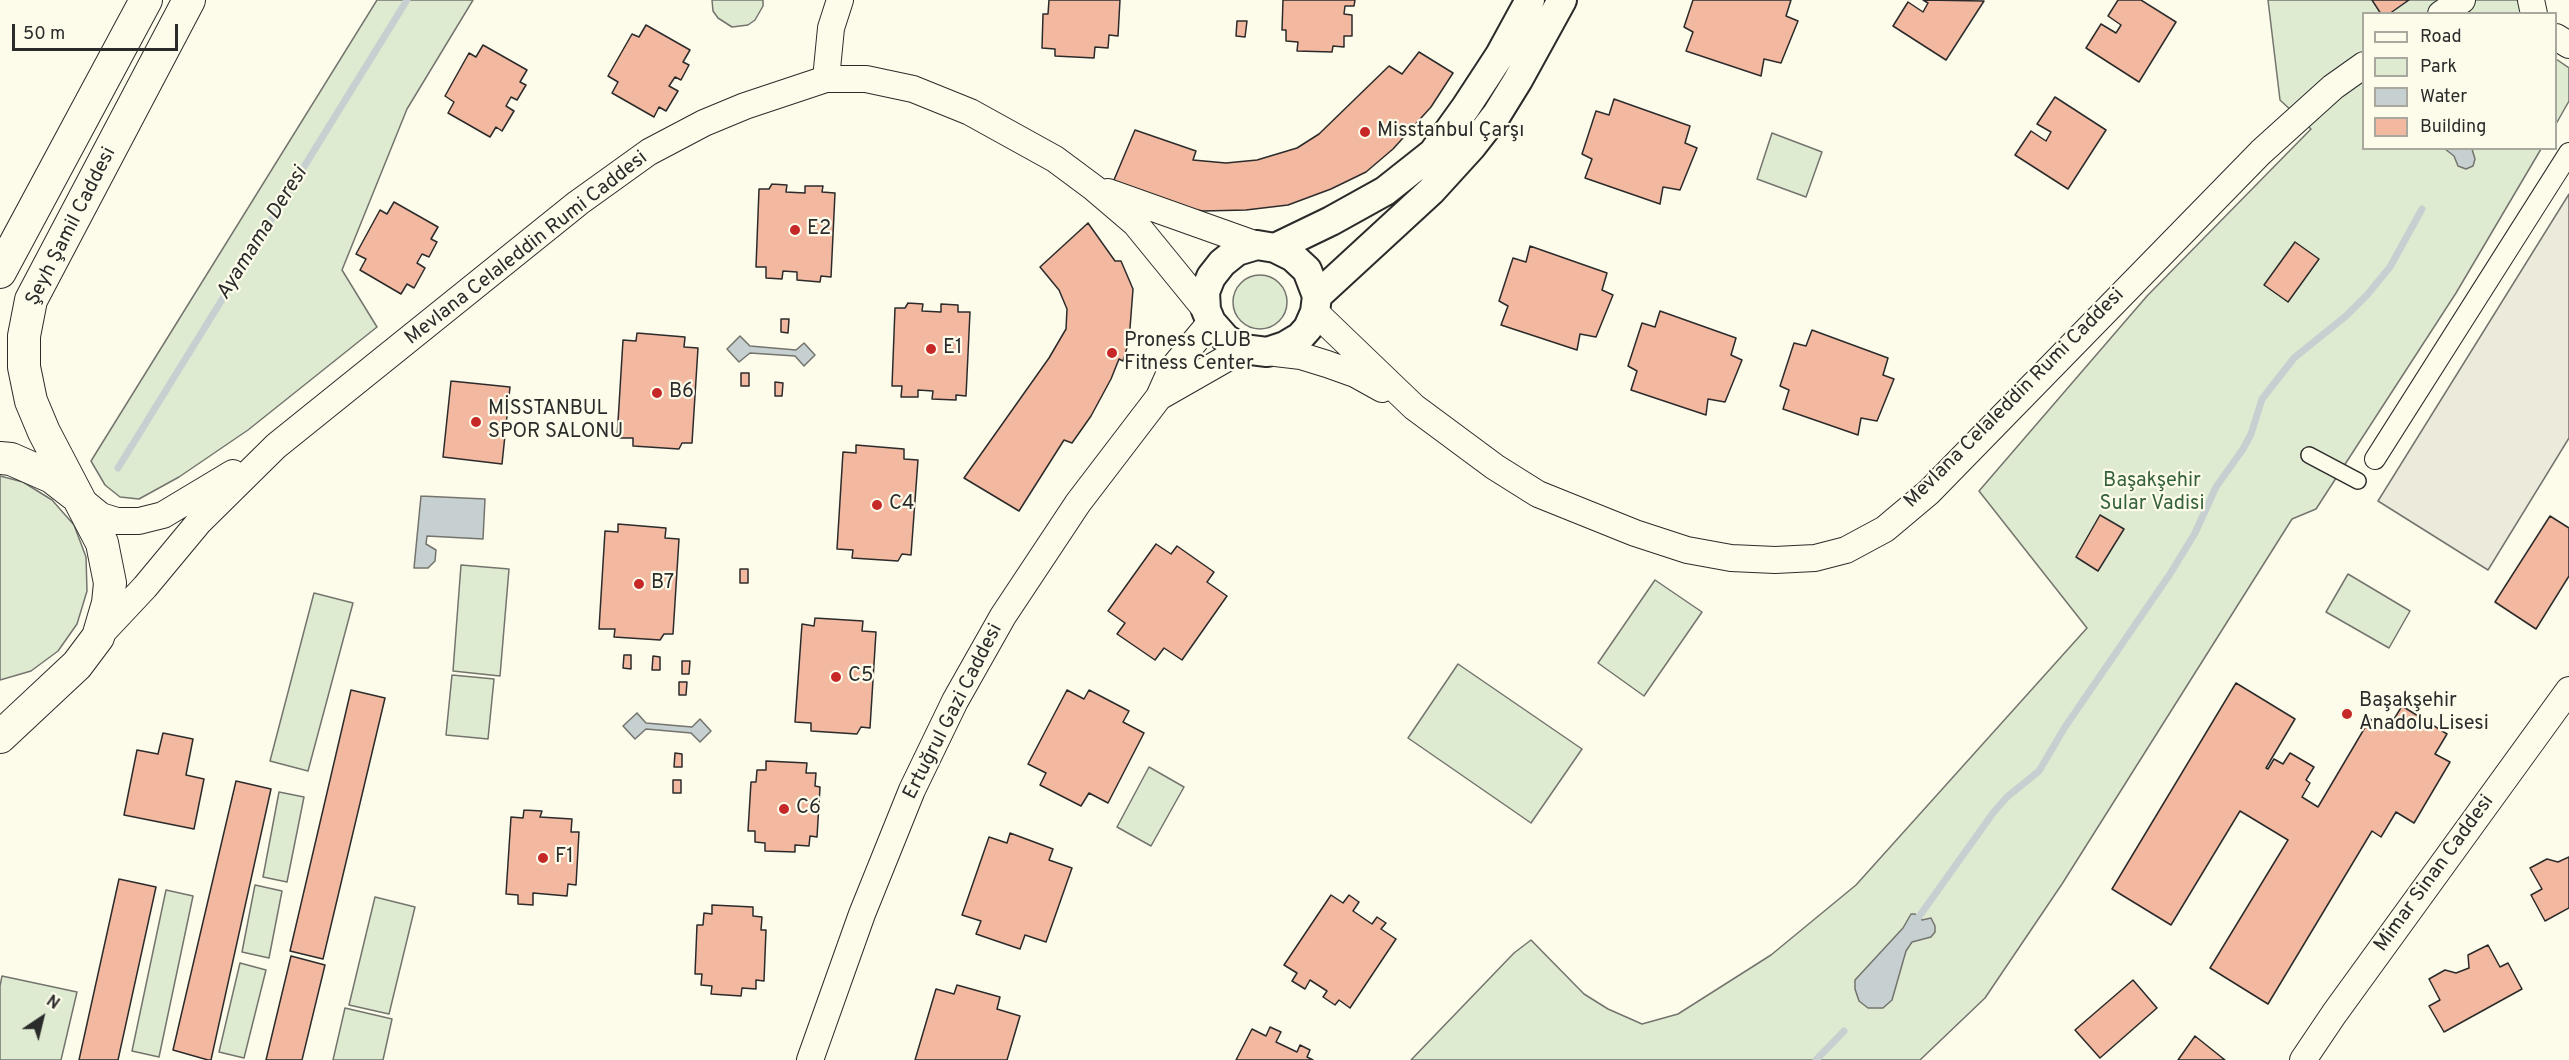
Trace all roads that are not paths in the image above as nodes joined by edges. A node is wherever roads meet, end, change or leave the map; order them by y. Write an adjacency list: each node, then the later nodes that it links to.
1 (146, 0): 13 (main road, Şeyh Şamil Caddesi)
2 (189, 0): 24 (main road, Şeyh Şamil Caddesi)
3 (840, 0): 9 (street)
4 (1530, 0): 12 (main road)
5 (1562, 0): 14 (main road)
6 (2462, 0): 7 (street)
7 (2444, 12)
8 (2362, 66): 18 (street, Mevlana Celaleddin Rumi Caddesi)
9 (826, 79): 11 (street, Mevlana Celaleddin Rumi Caddesi); 19 (street, Mevlana Celaleddin Rumi Caddesi)
10 (2569, 153): 22 (street)
11 (1094, 188): 12 (street); 15 (street)
12 (1266, 247): 14 (main road); 15 (main road)
13 (0, 272)
14 (1316, 304): 16 (main road); 18 (street, Mevlana Celaleddin Rumi Caddesi)
15 (1209, 316): 16 (main road); 17 (street)
16 (1255, 351): 17 (street); 18 (street, Mevlana Celaleddin Rumi Caddesi)
17 (1159, 398): 30 (street, Ertuğrul Gazi Caddesi)
18 (1414, 407)
19 (276, 446): 24 (street); 25 (street)
20 (2309, 455): 23 (street)
21 (0, 458): 24 (main road)
22 (2375, 459)
23 (2358, 481)
24 (77, 497): 25 (main road, Şeyh Şamil Caddesi)
25 (98, 637): 26 (main road)
26 (51, 689): 28 (main road); 29 (main road)
27 (2569, 690): 31 (street, Mimar Sinan Caddesi)
28 (0, 706)
29 (0, 737)
30 (810, 1060)
31 (2303, 1060)

